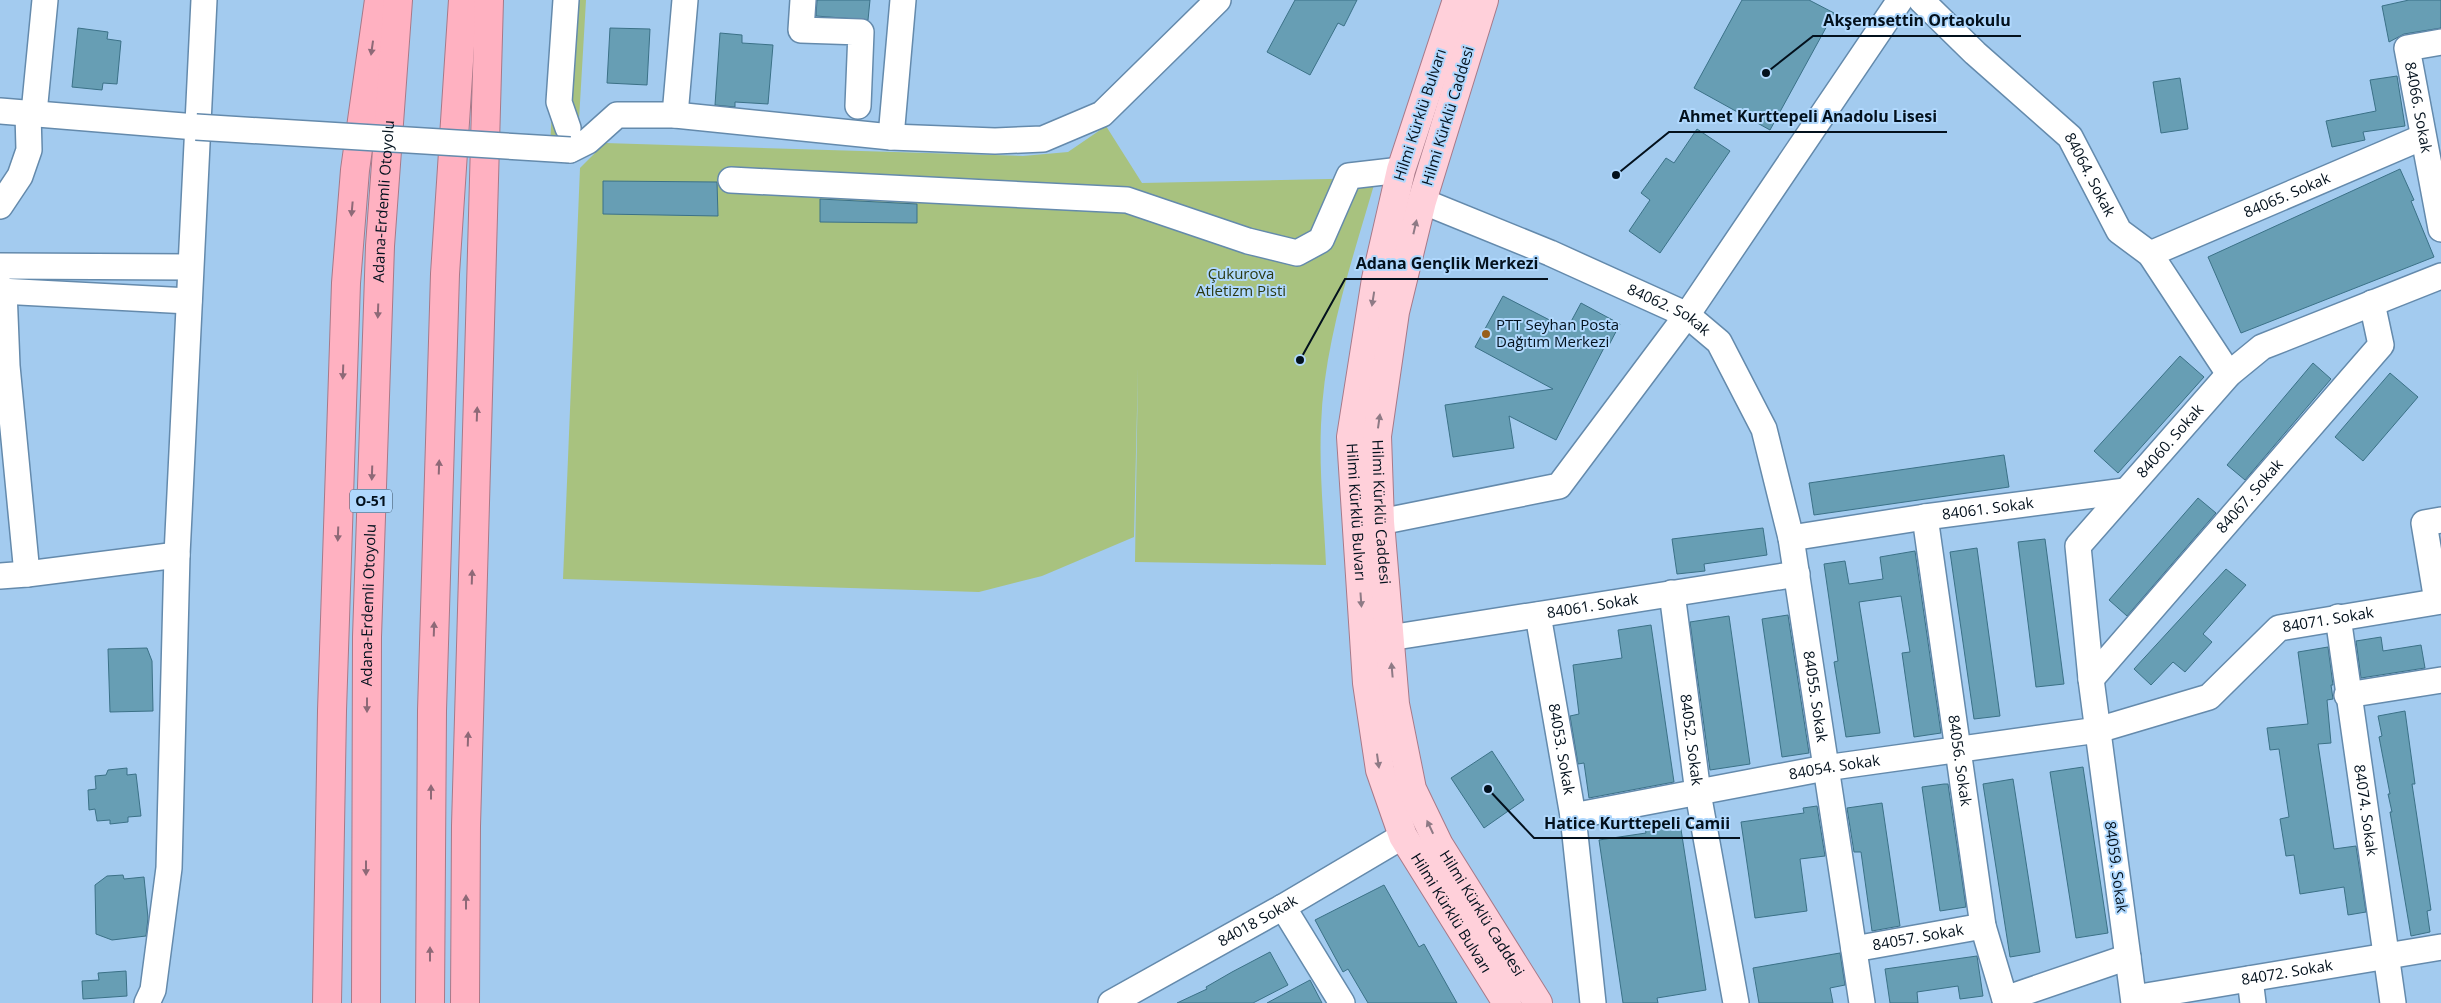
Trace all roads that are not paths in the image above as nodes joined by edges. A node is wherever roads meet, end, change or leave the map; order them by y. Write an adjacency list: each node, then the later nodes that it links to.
1 (44, 0): 19 (street)
2 (204, 0): 21 (street)
3 (379, 0): 72 (highway, one-way to 72)
4 (398, 0): 73 (highway, Adana-Erdemli Otoyolu / O-51, one-way to 73)
5 (463, 0): 74 (highway, one-way to 5)
6 (489, 0): 75 (highway, one-way to 6)
7 (566, 0): 24 (street)
8 (685, 0): 20 (street)
9 (803, 0): 17 (street)
10 (903, 0): 22 (street)
11 (1218, 0): 22 (street)
12 (1457, 0): 25 (main road, Hilmi Kürklü Bulvarı)
13 (1484, 0): 27 (main road, Hilmi Kürklü Caddesi)
14 (1900, 0): 36 (street)
15 (1921, 0): 30 (street, 84064. Sokak)
16 (2441, 42): 23 (street, 84066. Sokak)
17 (858, 106)
18 (0, 111): 19 (street)
19 (31, 113): 21 (street); 28 (street)
20 (675, 115): 22 (street); 24 (street)
21 (196, 126): 24 (street, bridge); 31 (street)
22 (890, 137)
23 (2423, 137): 29 (street, 84066. Sokak); 30 (street, 84065. Sokak)
24 (569, 139)
25 (1401, 170): 26 (street); 61 (main road, Hilmi Kürklü Bulvarı, one-way to 61)
26 (731, 180)
27 (1422, 201): 36 (street, 84062. Sokak); 42 (main road, Hilmi Kürklü Caddesi, one-way to 27)
28 (0, 206)
29 (2441, 229)
30 (2150, 254): 38 (street, 84064. Sokak)
31 (190, 267): 33 (street); 34 (street)
32 (2441, 276): 35 (street, 84060. Sokak)
33 (1, 284): 34 (street); 37 (street)
34 (189, 301): 44 (street)
35 (2372, 303): 38 (street, 84060. Sokak); 53 (street, 84067. Sokak)
36 (1687, 315): 42 (street); 43 (street, 84062. Sokak)
37 (4, 367): 45 (street)
38 (2229, 374): 39 (street, 84060. Sokak)
39 (2125, 491): 40 (street, 84061. Sokak); 53 (street, 84060. Sokak)
40 (1925, 517): 43 (street, 84061. Sokak); 57 (street, 84056. Sokak)
41 (2441, 520): 49 (street)
42 (1380, 522): 52 (main road, Hilmi Kürklü Caddesi)
43 (1791, 538): 46 (street, 84055. Sokak)
44 (176, 555): 45 (street); 71 (street)
45 (27, 574): 47 (street)
46 (1797, 574): 48 (street, 84061. Sokak); 58 (street, 84055. Sokak)
47 (0, 576)
48 (1672, 592): 50 (street, 84061. Sokak); 59 (street, 84052. Sokak)
49 (2439, 601): 51 (street, 84071. Sokak)
50 (1538, 615): 52 (street, 84061. Sokak); 60 (street, 84053. Sokak)
51 (2338, 617): 55 (street, 84074. Sokak); 56 (street, 84071. Sokak)
52 (1389, 638): 79 (main road, Hilmi Kürklü Caddesi, one-way to 52)
53 (2091, 679): 56 (street, 84060. Sokak)
54 (2441, 680): 55 (street)
55 (2347, 695): 66 (street, 84074. Sokak)
56 (2098, 730): 57 (street, 84054. Sokak); 67 (street, 84059. Sokak)
57 (1959, 750): 58 (street, 84054. Sokak); 63 (street, 84056. Sokak)
58 (1825, 768): 59 (street, 84054. Sokak); 65 (street, 84055. Sokak)
59 (1698, 793): 60 (street, 84054. Sokak); 81 (street, 84052. Sokak)
60 (1573, 816): 80 (street, 84053. Sokak)
61 (1403, 836): 62 (street, 84018 Sokak); 78 (main road, Hilmi Kürklü Bulvarı)
62 (1283, 907): 76 (street, 84018 Sokak); 77 (street)
63 (1983, 926): 65 (street, 84057. Sokak); 70 (street, 84056. Sokak)
64 (2441, 947): 66 (street, 84072. Sokak)
65 (1854, 948): 82 (street, 84055. Sokak)
66 (2385, 955): 68 (street, 84072. Sokak); 83 (street, 84074. Sokak)
67 (2128, 957): 69 (street, 84059. Sokak); 70 (street)
68 (2252, 991): 69 (street, 84072. Sokak)
69 (2134, 1000)
70 (2005, 1001)
71 (147, 1003)
72 (327, 1003)
73 (366, 1003)
74 (430, 1003)
75 (465, 1003)
76 (1111, 1003)
77 (1342, 1003)
78 (1507, 1003)
79 (1538, 1003)
80 (1593, 1003)
81 (1736, 1003)
82 (1862, 1003)
83 (2392, 1003)

